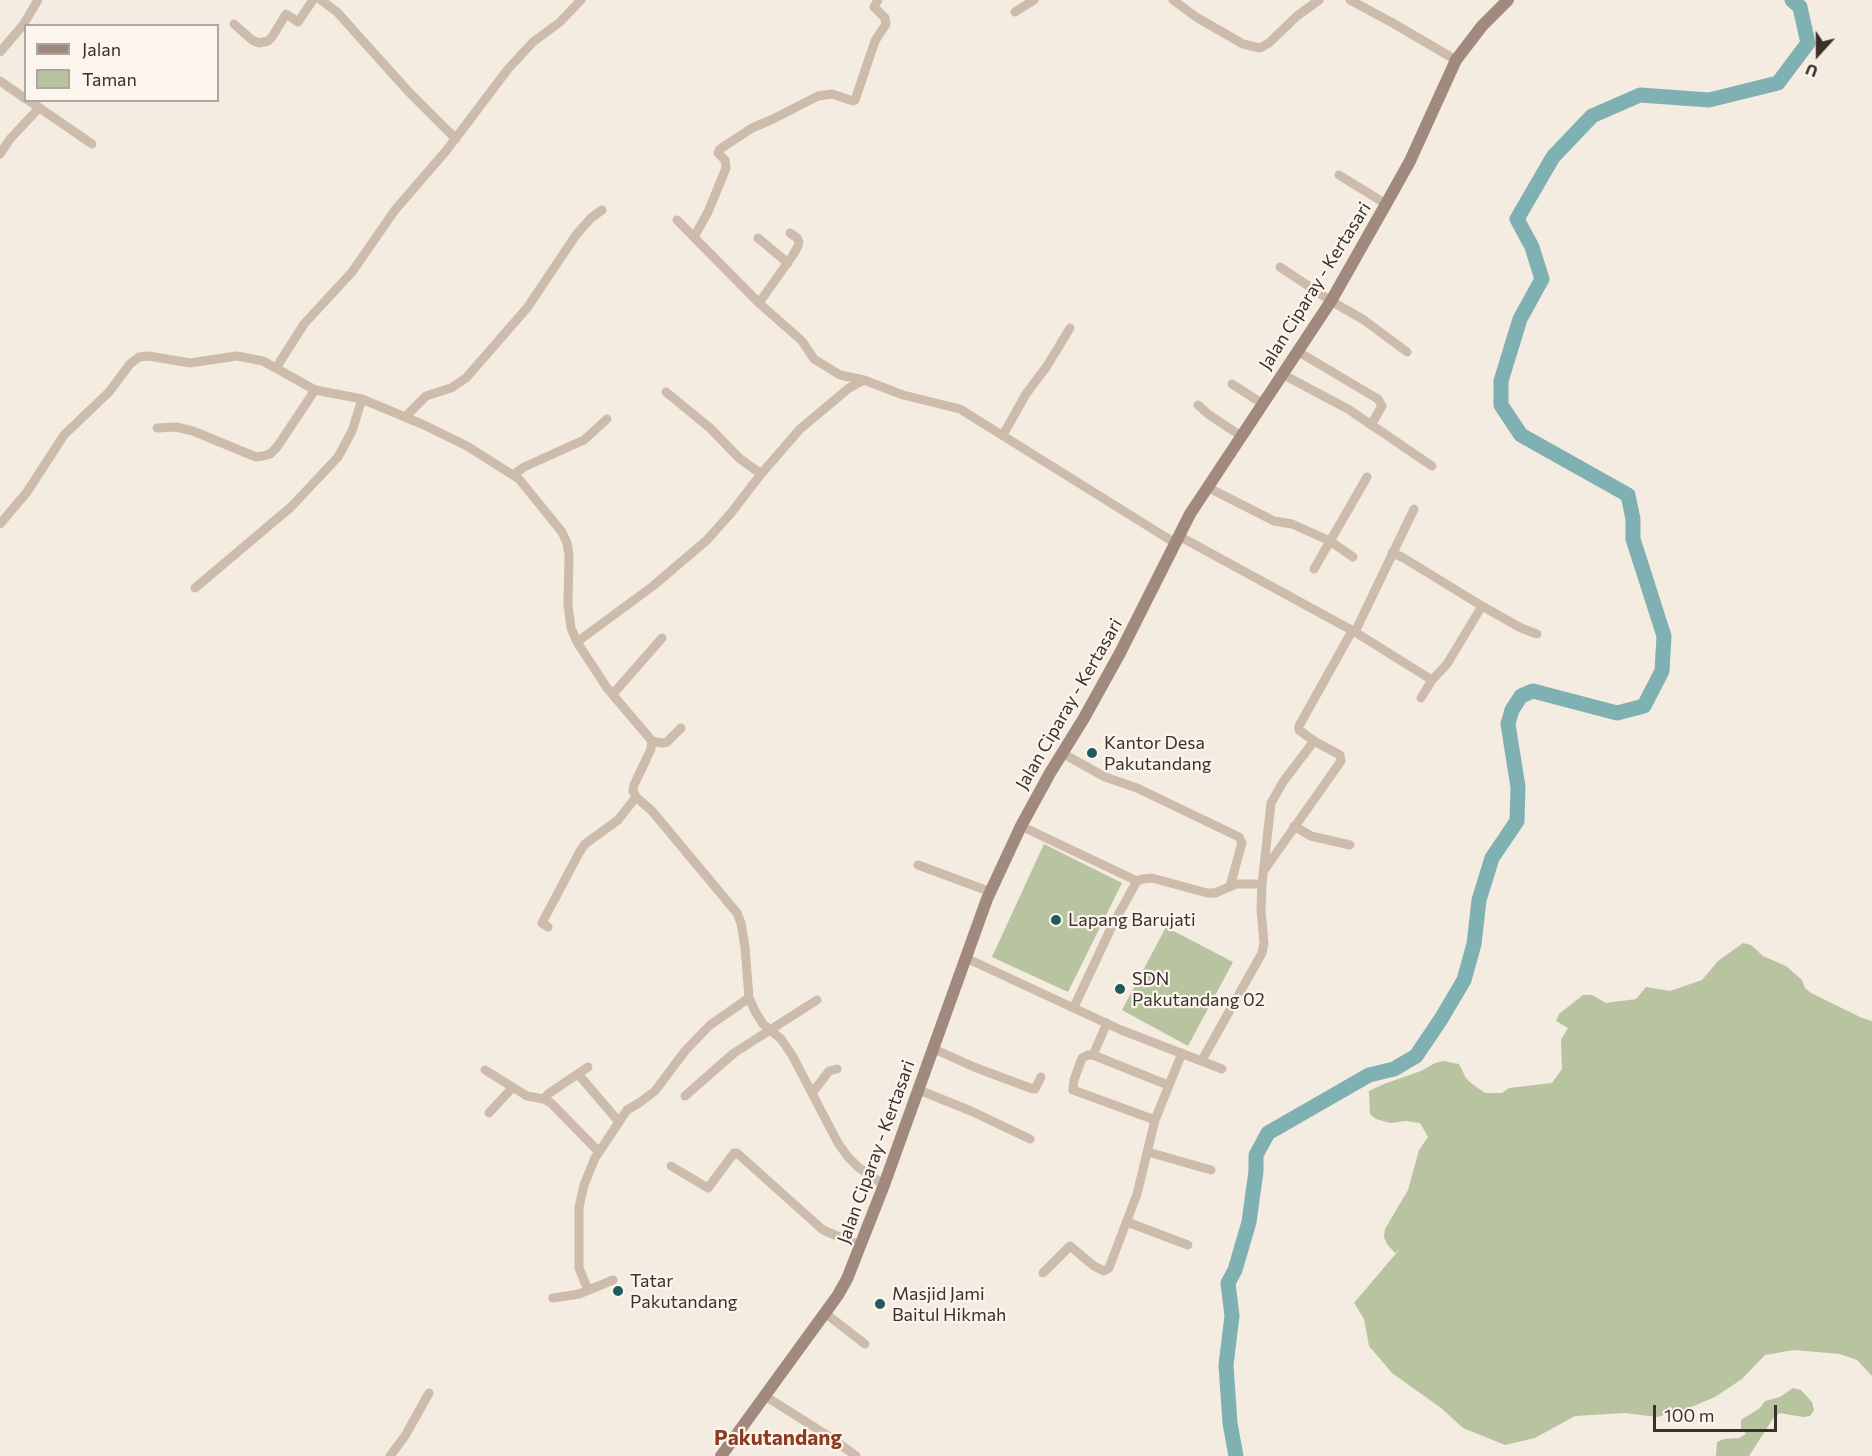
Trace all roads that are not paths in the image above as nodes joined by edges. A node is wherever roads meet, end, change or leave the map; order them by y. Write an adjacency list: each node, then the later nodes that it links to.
1 (38, 0): 14 (street)
2 (314, 0): 12 (street)
3 (321, 0): 21 (street)
4 (581, 0): 21 (street)
5 (878, 0): 29 (street)
6 (1034, 0): 11 (street)
7 (1173, 0): 8 (street)
8 (1319, 0)
9 (1350, 0): 16 (street)
10 (1508, 0): 16 (main road, Jalan Ciparay - Kertasari)
11 (1015, 12)
12 (234, 24)
13 (0, 33): 14 (street)
14 (8, 42): 15 (street)
15 (0, 52)
16 (1456, 60): 25 (main road, Jalan Ciparay - Kertasari)
17 (0, 81): 18 (street)
18 (24, 98)
19 (30, 102): 20 (street)
20 (39, 108): 22 (street); 23 (street)
21 (456, 139): 38 (street)
22 (92, 144)
23 (0, 154)
24 (1339, 175): 25 (street)
25 (1386, 204): 33 (main road, Jalan Ciparay - Kertasari)
26 (602, 210): 47 (street)
27 (677, 220): 29 (street)
28 (790, 233): 31 (street)
29 (694, 237): 34 (street)
30 (758, 238): 31 (street)
31 (788, 263): 34 (street)
32 (1280, 267): 33 (street)
33 (1331, 301): 36 (main road, Jalan Ciparay - Kertasari); 37 (street)
34 (759, 303): 40 (street)
35 (1070, 327): 51 (street)
36 (1297, 351): 39 (main road, Jalan Ciparay - Kertasari); 49 (street)
37 (1407, 352)
38 (276, 368): 42 (street); 59 (street)
39 (1282, 374): 45 (main road, Jalan Ciparay - Kertasari); 49 (street)
40 (864, 380): 51 (street); 54 (street)
41 (1232, 384): 45 (street)
42 (315, 390): 44 (street); 50 (street)
43 (666, 392): 54 (street)
44 (362, 399): 47 (street); 65 (street)
45 (1263, 404): 52 (main road, Jalan Ciparay - Kertasari)
46 (1198, 405): 52 (street)
47 (405, 417): 55 (street)
48 (607, 419): 55 (street)
49 (1371, 425): 53 (street)
50 (157, 428)
51 (1003, 435): 60 (street)
52 (1241, 436): 57 (main road, Jalan Ciparay - Kertasari)
53 (1432, 466)
54 (760, 474): 70 (street)
55 (513, 476): 70 (street)
56 (1367, 477): 61 (street)
57 (1207, 487): 60 (main road, Jalan Ciparay - Kertasari); 61 (street)
58 (1414, 509): 62 (street)
59 (0, 525)
60 (1177, 540): 67 (street); 77 (main road, Jalan Ciparay - Kertasari)
61 (1330, 542): 63 (street); 64 (street)
62 (1392, 553): 66 (street); 67 (street)
63 (1353, 557)
64 (1314, 569)
65 (195, 588)
66 (1482, 606): 68 (street); 71 (street)
67 (1353, 631): 71 (street); 76 (street)
68 (1537, 634)
69 (662, 638): 72 (street)
70 (577, 642): 72 (street)
71 (1432, 680): 73 (street)
72 (613, 694): 75 (street)
73 (1421, 698)
74 (681, 729): 75 (street)
75 (651, 741): 78 (street)
76 (1314, 741): 80 (street); 83 (street)
77 (1062, 753): 79 (main road, Jalan Ciparay - Kertasari); 86 (street)
78 (636, 796): 88 (street); 90 (street)
79 (1021, 826): 84 (street); 87 (main road, Jalan Ciparay - Kertasari)
80 (1294, 826): 81 (street); 83 (street)
81 (1350, 845)
82 (918, 866): 87 (street)
83 (1263, 871): 85 (street)
84 (1137, 881): 86 (street); 92 (street)
85 (1262, 884): 86 (street); 98 (street)
86 (1230, 886)
87 (991, 892): 89 (main road, Jalan Ciparay - Kertasari)
88 (548, 927)
89 (966, 958): 92 (street); 95 (main road, Jalan Ciparay - Kertasari)
90 (749, 998): 94 (street); 113 (street)
91 (817, 1000): 94 (street)
92 (1074, 1007): 93 (street)
93 (1107, 1023): 96 (street); 97 (street)
94 (770, 1028): 108 (street); 109 (street)
95 (934, 1049): 104 (street); 107 (main road, Jalan Ciparay - Kertasari)
96 (1182, 1053): 98 (street); 105 (street)
97 (1093, 1055): 105 (street); 112 (street)
98 (1202, 1060): 100 (street)
99 (588, 1067): 103 (street)
100 (1222, 1068)
101 (837, 1069): 108 (street)
102 (485, 1070): 106 (street)
103 (578, 1074): 110 (street); 113 (street)
104 (1041, 1077)
105 (1168, 1085): 112 (street)
106 (513, 1087): 110 (street); 111 (street)
107 (919, 1090): 114 (street); 119 (main road, Jalan Ciparay - Kertasari)
108 (813, 1092): 119 (street)
109 (685, 1096)
110 (544, 1099): 115 (street)
111 (489, 1113)
112 (1155, 1120): 116 (street)
113 (619, 1122): 115 (street)
114 (1030, 1139)
115 (599, 1152): 125 (street)
116 (1148, 1152): 118 (street); 120 (street)
117 (671, 1166): 122 (street)
118 (1211, 1170)
119 (884, 1185): 122 (main road, Jalan Ciparay - Kertasari)
120 (1127, 1222): 121 (street); 123 (street)
121 (1188, 1245)
122 (861, 1246): 127 (main road, Jalan Ciparay - Kertasari)
123 (1043, 1273)
124 (613, 1280): 125 (street)
125 (588, 1290): 126 (street)
126 (553, 1298)
127 (825, 1313): 128 (street); 130 (main road, Jalan Ciparay - Kertasari)
128 (865, 1344)
129 (429, 1393): 131 (street)
130 (765, 1396): 132 (main road, Jalan Ciparay - Kertasari); 133 (street)
131 (390, 1456)
132 (721, 1456)
133 (856, 1456)

